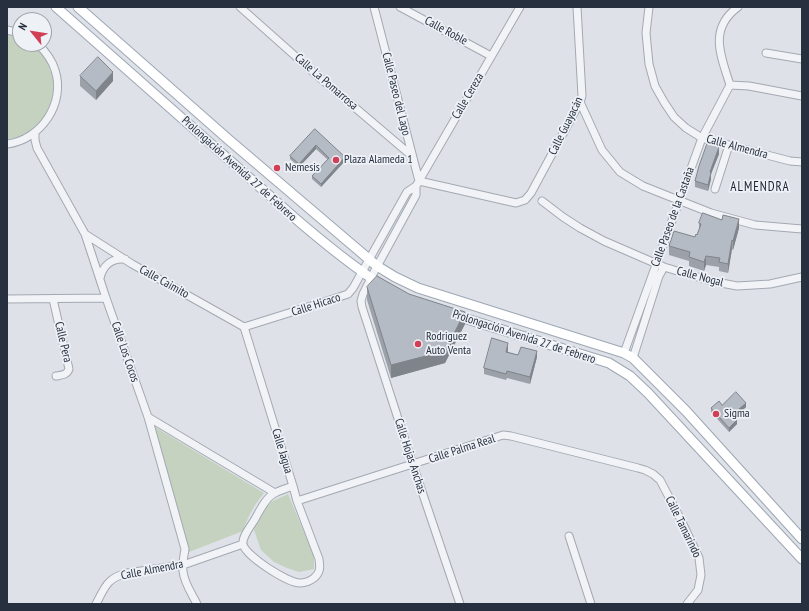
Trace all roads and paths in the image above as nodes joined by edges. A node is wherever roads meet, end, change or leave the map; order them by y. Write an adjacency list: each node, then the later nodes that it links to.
1 (56, 7): 36 (main road, Prolongación Avenida 27 de Febrero)
2 (78, 7): 32 (main road, Prolongación Avenida 27 de Febrero)
3 (240, 7): 23 (street, Calle La Pomarrosa)
4 (374, 7): 23 (street, Calle Paseo del Lago)
5 (400, 7): 12 (street, Calle Roble)
6 (520, 7): 12 (street, Calle Cereza)
7 (577, 7): 16 (street, Calle Guayacán)
8 (649, 7): 18 (street, Calle Almendra)
9 (738, 7): 14 (street)
10 (45, 52): 17 (street)
11 (766, 53): 13 (street)
12 (491, 56): 25 (street, Calle Cereza)
13 (802, 59)
14 (730, 85): 15 (street); 18 (street, Calle Paseo de la Castaña)
15 (802, 96)
16 (580, 102): 25 (street, Calle Guayacán); 27 (street)
17 (35, 132): 19 (street); 22 (street, Calle Los Cocos)
18 (702, 138): 21 (street, Calle Almendra); 27 (street, Calle Paseo de la Castaña)
19 (22, 140): 20 (street); 22 (street)
20 (8, 145)
21 (729, 145): 24 (street, Calle Almendra); 26 (street)
22 (37, 148): 30 (street, Calle Los Cocos)
23 (412, 156): 25 (street, Calle Paseo del Lago)
24 (802, 162)
25 (417, 183): 32 (street, Calle Cereza); 34 (street, Calle Cereza)
26 (715, 189)
27 (680, 200): 29 (street); 33 (street, Calle Paseo de la Castaña)
28 (542, 201): 33 (street, Calle Nogal)
29 (802, 229)
30 (85, 234): 31 (street, Calle Caimito); 38 (street, Calle Los Cocos)
31 (126, 259): 38 (street); 47 (street, Calle Caimito)
32 (369, 259): 34 (main road, Prolongación Avenida 27 de Febrero); 36 (street, Calle Hicaco)
33 (656, 264): 35 (street, Calle Nogal); 48 (street, Calle Paseo de la Castaña)
34 (377, 266): 39 (street, Calle Cereza); 48 (main road, Prolongación Avenida 27 de Febrero)
35 (664, 267): 37 (street, Calle Nogal); 49 (street, Calle Paseo de la Castaña)
36 (362, 272): 39 (main road, Prolongación Avenida 27 de Febrero); 40 (street, Calle Hicaco)
37 (802, 277)
38 (100, 278): 43 (street, Calle Los Cocos)
39 (371, 278): 41 (main road, Prolongación Avenida 27 de Febrero); 42 (street, Calle Cereza)
40 (353, 288): 42 (street); 47 (street, Calle Hicaco)
41 (394, 292)
42 (363, 294): 52 (street, Calle Hojas Anchas)
43 (106, 298): 45 (street); 51 (street, Calle Los Cocos)
44 (7, 299): 45 (street)
45 (53, 299): 50 (street, Calle Pera)
46 (447, 312): 60 (main road, Prolongación Avenida 27 de Febrero)
47 (244, 327): 54 (street, Calle Jagua)
48 (624, 352): 49 (main road, Prolongación Avenida 27 de Febrero)
49 (633, 358): 58 (main road, Prolongación Avenida 27 de Febrero)
50 (56, 376)
51 (148, 417): 55 (street); 61 (street, Calle Los Cocos)
52 (413, 465): 53 (street, Calle Palma Real); 56 (street, Calle Palma Real); 64 (street, Calle Hojas Anchas)
53 (653, 474): 66 (street, Calle Tamarindo)
54 (293, 486): 55 (street); 56 (street, Calle Jagua)
55 (275, 493): 59 (street)
56 (297, 501): 59 (street, Calle Jagua)
57 (569, 536): 65 (street)
58 (802, 539)
59 (243, 544): 61 (street, Calle Almendra)
60 (802, 558)
61 (182, 565): 62 (street, Calle Almendra); 63 (street)
62 (96, 604)
63 (197, 604)
64 (460, 604)
65 (591, 604)
66 (687, 604)

